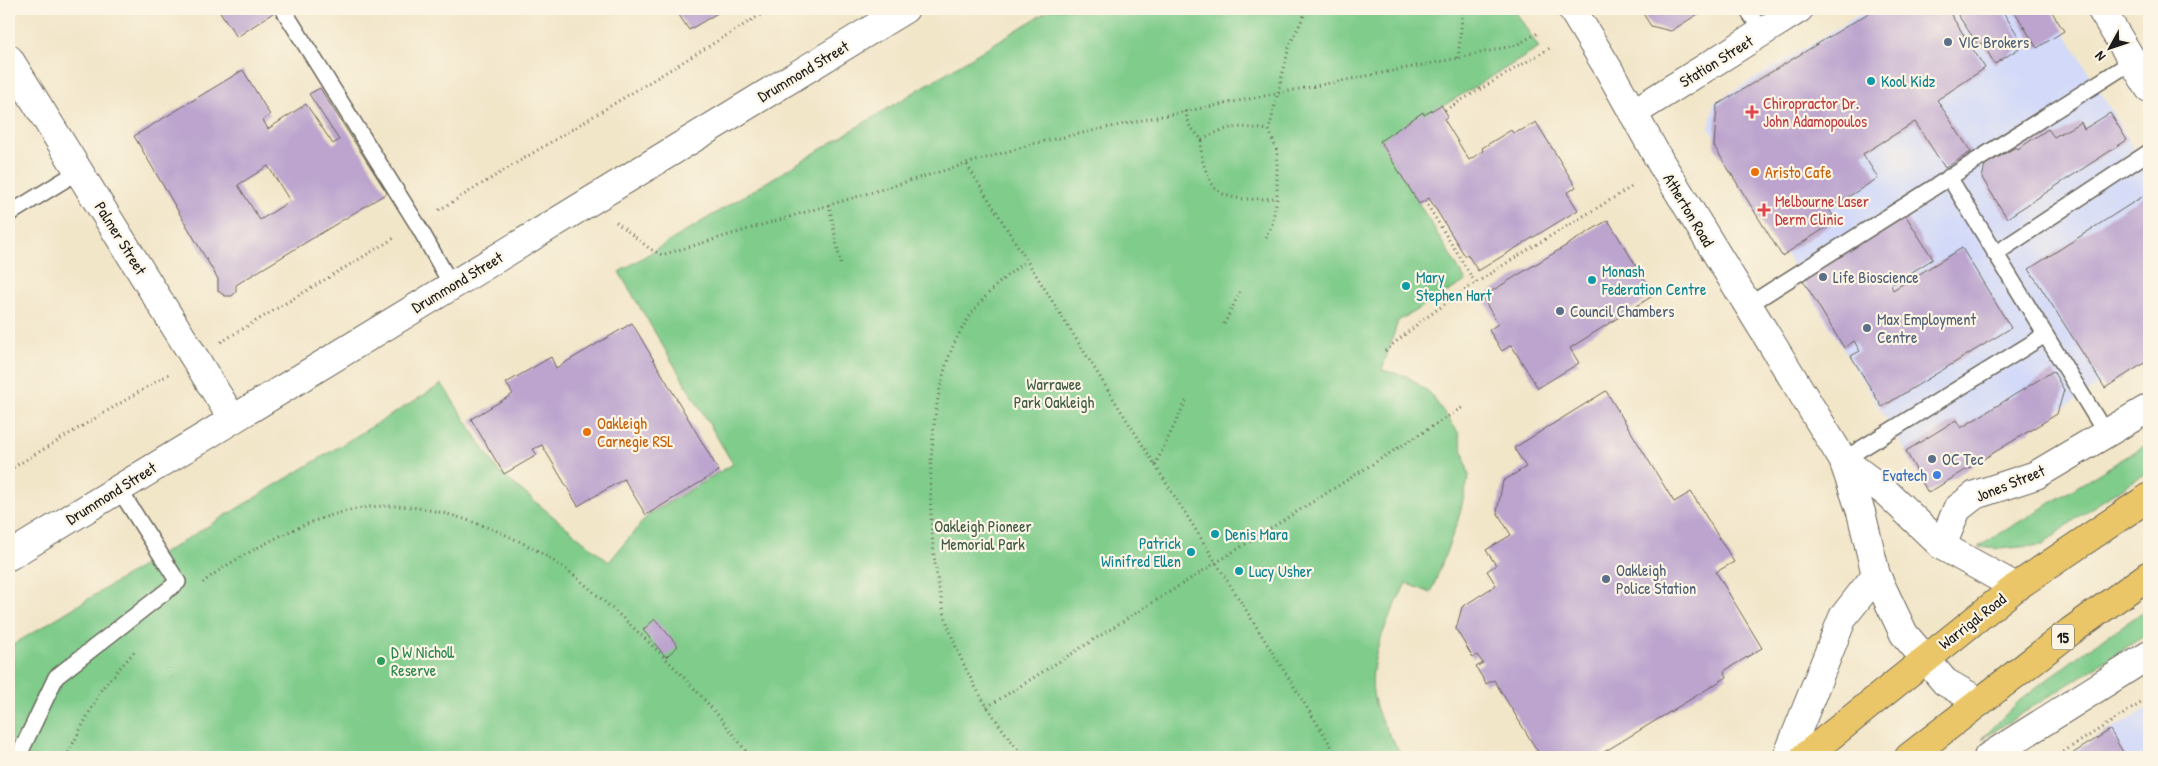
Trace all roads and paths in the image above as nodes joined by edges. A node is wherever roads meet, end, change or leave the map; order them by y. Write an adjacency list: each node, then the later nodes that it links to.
1 (284, 9): 33 (lane)
2 (770, 9): 33 (path)
3 (905, 9): 29 (street, Drummond Street)
4 (1307, 9): 17 (path)
5 (1463, 9): 14 (path)
6 (1572, 9): 20 (street, Atherton Road)
7 (1747, 9): 11 (lane)
8 (1798, 9): 11 (street, Station Street)
9 (2101, 9): 15 (street)
10 (1540, 32): 14 (path)
11 (1762, 32): 20 (street, Station Street)
12 (1550, 48): 18 (path)
13 (9, 58): 25 (street, Palmer Street)
14 (1458, 58): 17 (path)
15 (2133, 62): 16 (street); 26 (lane)
16 (2149, 88)
17 (1276, 94): 19 (path); 21 (path)
18 (1445, 110)
19 (1186, 111): 22 (path); 24 (path)
20 (1633, 113): 41 (street, Atherton Road)
21 (1269, 130): 22 (path); 28 (path)
22 (1202, 140): 28 (path)
23 (2149, 152): 35 (lane)
24 (967, 165): 31 (path); 36 (path)
25 (79, 171): 32 (lane); 45 (street, Palmer Street)
26 (1949, 178): 35 (lane); 41 (lane)
27 (1633, 186): 38 (path)
28 (1277, 198): 34 (path)
29 (590, 201): 31 (path); 39 (street, Drummond Street)
30 (1425, 201): 38 (path)
31 (829, 204): 37 (path)
32 (9, 214)
33 (417, 224): 39 (lane); 45 (path)
34 (1266, 238)
35 (1995, 254): 43 (lane)
36 (1026, 261): 52 (path); 68 (path)
37 (841, 267)
38 (1476, 284): 44 (path)
39 (452, 286): 49 (street, Drummond Street)
40 (1240, 292): 42 (path)
41 (1747, 306): 51 (street, Atherton Road)
42 (1224, 324)
43 (2045, 335): 50 (lane); 51 (lane)
44 (1385, 351)
45 (195, 358): 49 (street, Palmer Street); 53 (path)
46 (1186, 401): 52 (path)
47 (1464, 407): 58 (path)
48 (2149, 408): 50 (street, Jones Street)
49 (232, 418): 54 (street, Drummond Street)
50 (2106, 434): 56 (street, Jones Street)
51 (1843, 460): 56 (street, Atherton Road); 59 (street, Atherton Road)
52 (1154, 465): 58 (path)
53 (9, 470)
54 (119, 489): 57 (street, Drummond Street); 69 (lane)
55 (2149, 497): 62 (highway, Warrigal Road)
56 (1942, 546): 62 (street, Atherton Road)
57 (9, 556)
58 (1216, 562): 68 (path); 73 (path)
59 (1876, 575): 65 (street, Atherton Road); 74 (street)
60 (2149, 575): 67 (highway, 15)
61 (200, 586): 71 (path)
62 (2016, 587): 65 (highway, Warrigal Road)
63 (138, 648): 70 (path)
64 (2149, 655): 77 (street)
65 (1924, 659): 67 (street, Atherton Road); 75 (highway, Warrigal Road)
66 (2149, 698): 78 (path)
67 (1980, 702): 76 (highway, 15)
68 (987, 708): 72 (path)
69 (18, 757)
70 (66, 757)
71 (750, 757)
72 (1024, 757)
73 (1338, 757)
74 (1787, 757)
75 (1804, 757)
76 (1909, 757)
77 (1988, 757)
78 (2055, 757)

